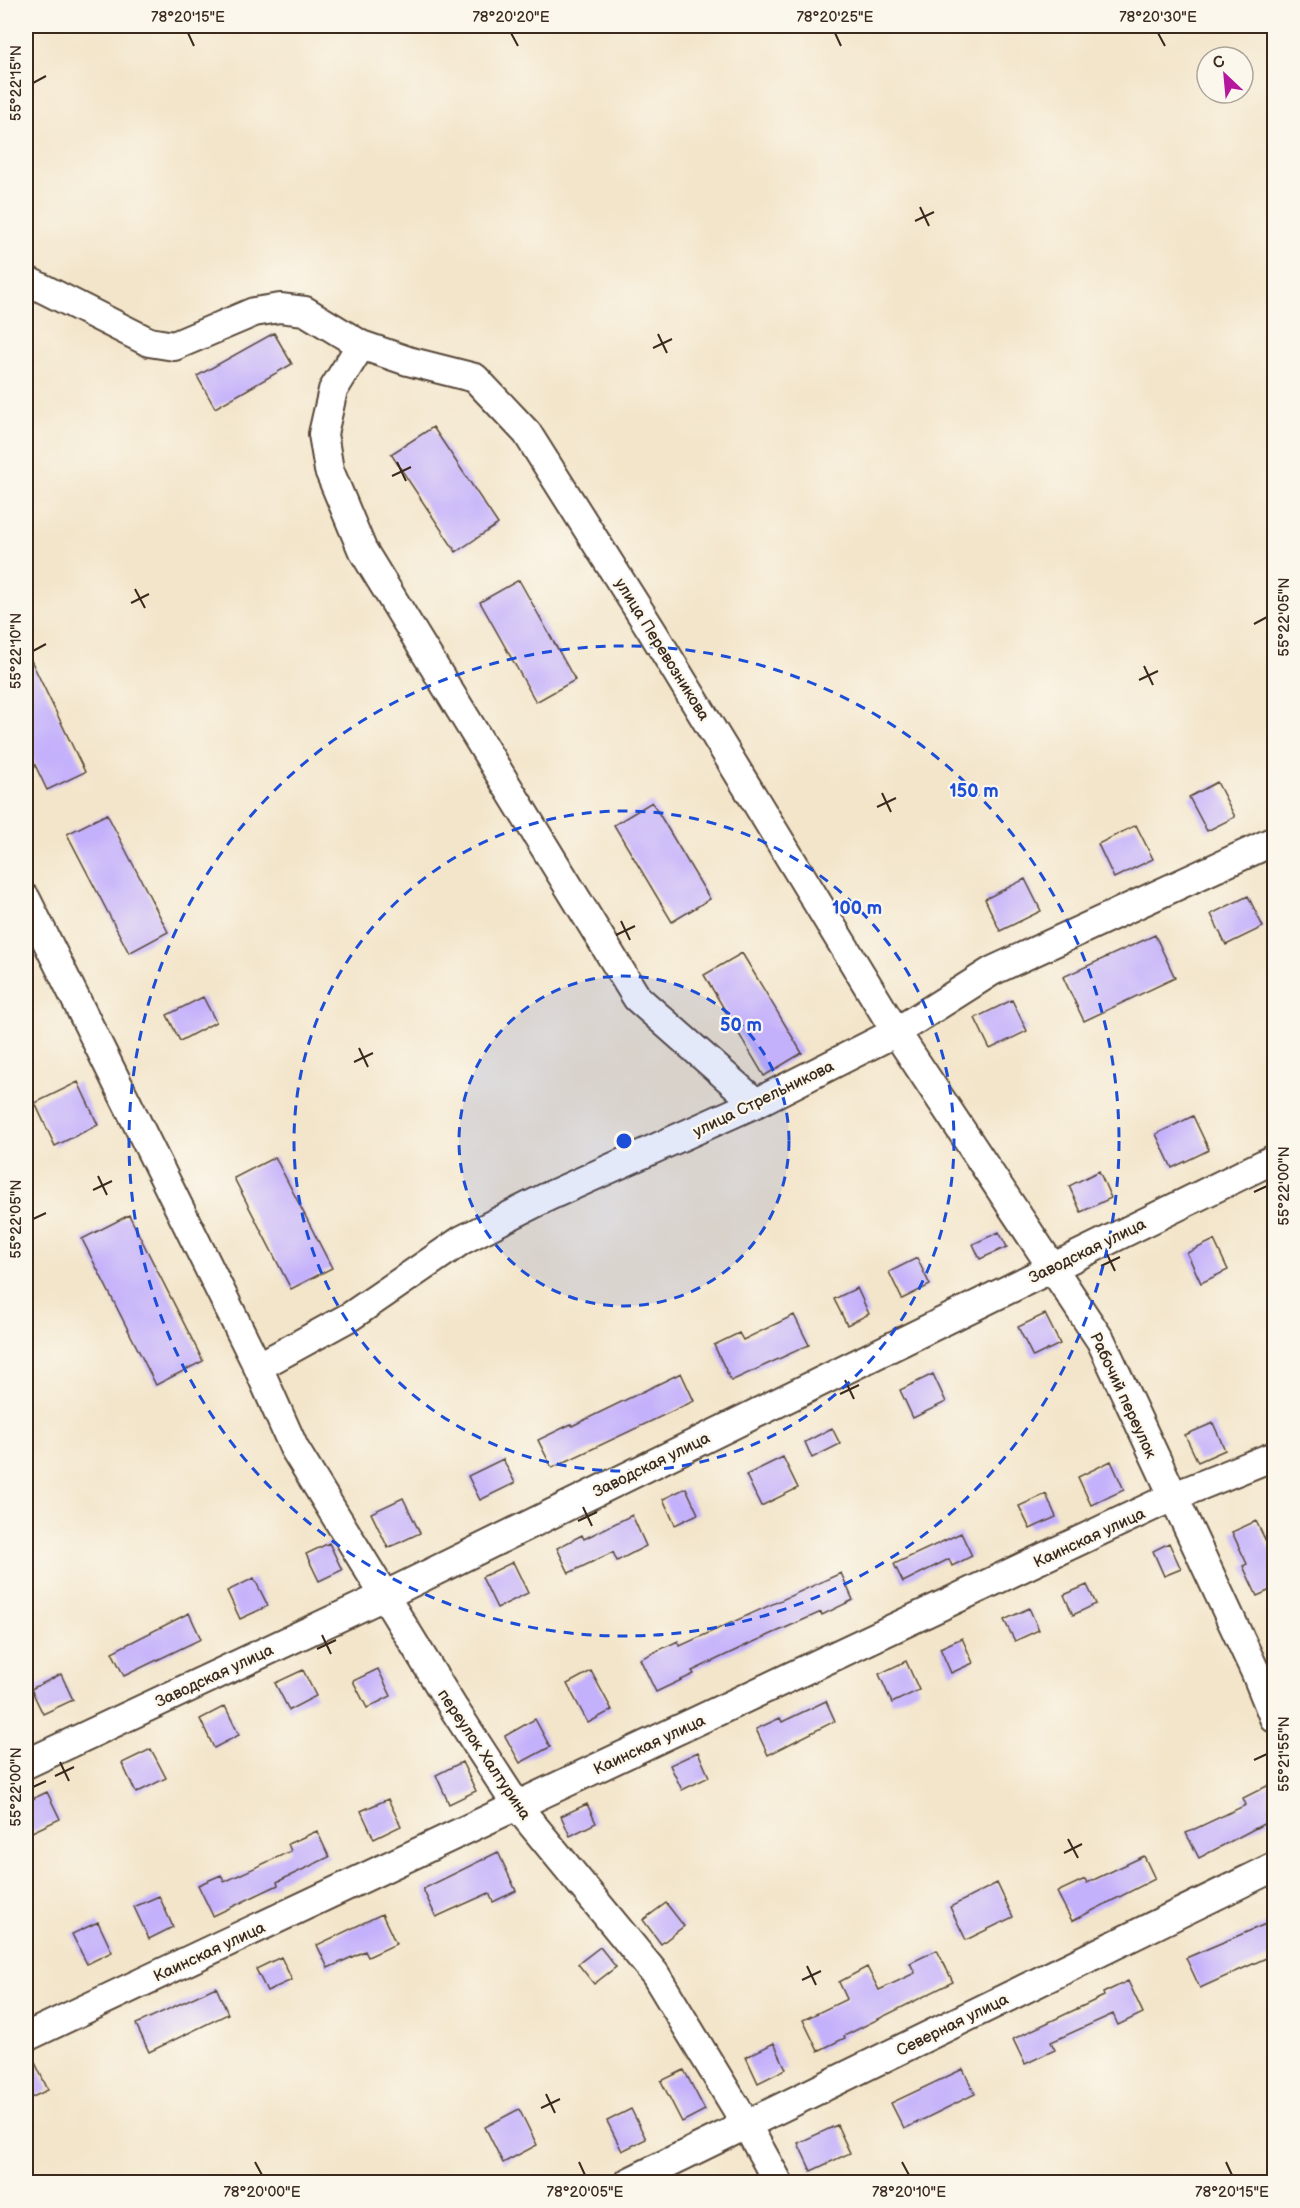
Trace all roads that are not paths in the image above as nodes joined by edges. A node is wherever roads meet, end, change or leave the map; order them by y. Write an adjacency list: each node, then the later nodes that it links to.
1 (26, 280): 2 (street, улица Перевозникова)
2 (362, 345): 5 (street, улица Перевозникова); 6 (street)
3 (1275, 841): 5 (street, улица Стрельникова)
4 (26, 899): 9 (street, переулок Халтурина)
5 (896, 1032): 6 (street, улица Стрельникова); 8 (street, Рабочий переулок)
6 (756, 1103): 9 (street, улица Стрельникова)
7 (1275, 1159): 8 (street, Заводская улица)
8 (1053, 1266): 11 (street, Рабочий переулок); 12 (street, Заводская улица)
9 (258, 1367): 12 (street, переулок Халтурина)
10 (1275, 1456): 11 (street, Каинская улица)
11 (1172, 1497): 13 (street, Рабочий переулок); 15 (street, Каинская улица)
12 (384, 1596): 14 (street, Заводская улица); 15 (street, переулок Халтурина)
13 (1275, 1718)
14 (26, 1764)
15 (517, 1806): 17 (street, Каинская улица); 18 (street, переулок Халтурина)
16 (1275, 1867): 18 (street, Северная улица)
17 (26, 2037)
18 (746, 2124): 19 (street, Северная улица); 20 (street, переулок Халтурина)
19 (629, 2182)
20 (778, 2182)

